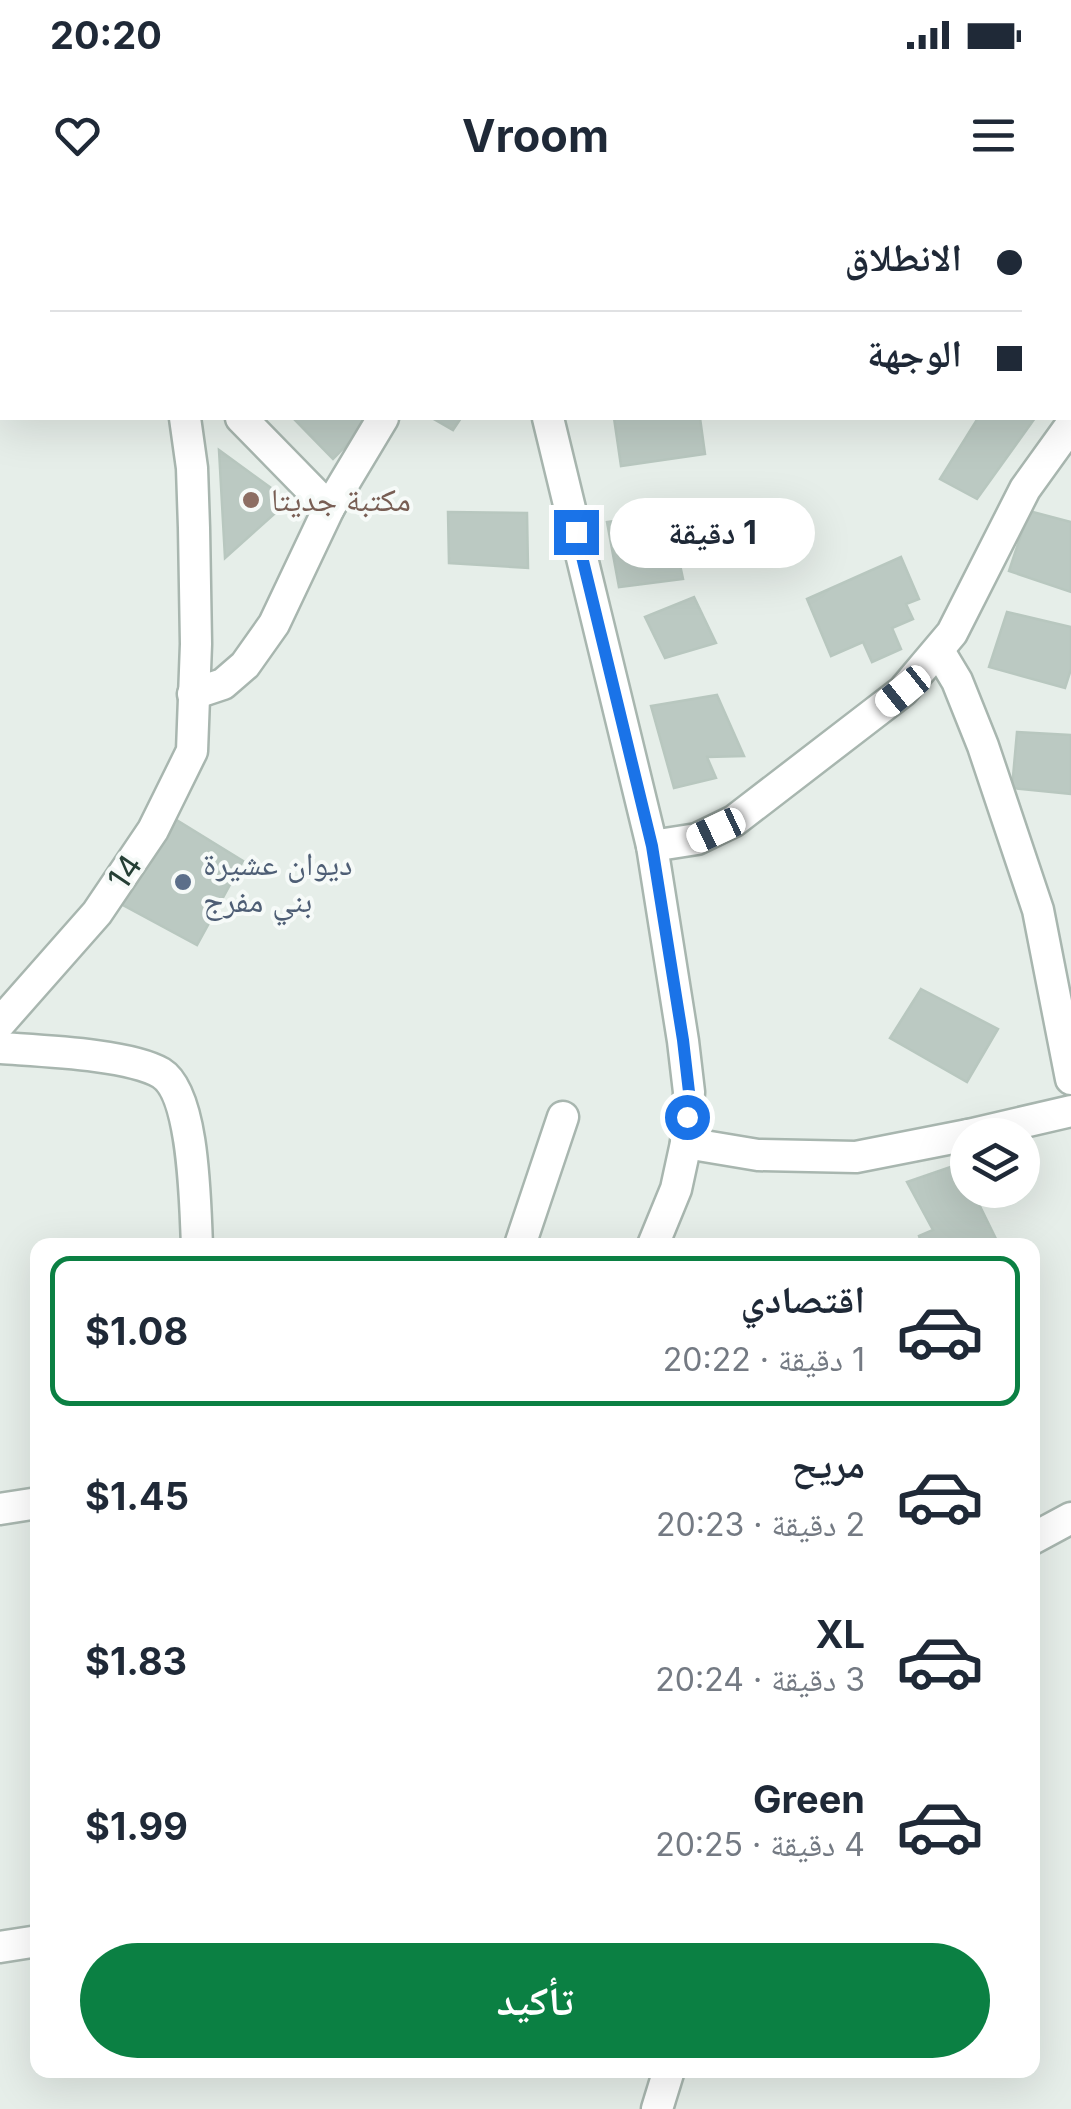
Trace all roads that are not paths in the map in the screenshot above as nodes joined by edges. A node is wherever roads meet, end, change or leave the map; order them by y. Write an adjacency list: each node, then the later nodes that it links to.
1 (185, 420): 8 (street, 14)
2 (242, 420): 6 (street)
3 (382, 420): 6 (street)
4 (548, 420): 9 (street)
5 (1071, 425): 7 (street)
6 (329, 508): 8 (street)
7 (939, 651): 9 (street); 12 (street)
8 (192, 694): 10 (street, 14)
9 (652, 846): 17 (street)
10 (0, 1023)
11 (0, 1048): 18 (street)
12 (1071, 1079)
13 (1071, 1110): 15 (street)
14 (564, 1118): 19 (street)
15 (1038, 1118)
16 (950, 1139): 17 (street)
17 (686, 1142): 20 (street)
18 (196, 1238)
19 (522, 1238)
20 (656, 1238)
21 (30, 1504): 22 (street)
22 (0, 1509)
23 (1071, 1518): 24 (street)
24 (1040, 1535)
25 (30, 1942): 26 (street)
26 (0, 1947)
27 (667, 2078): 28 (street)
28 (657, 2109)

